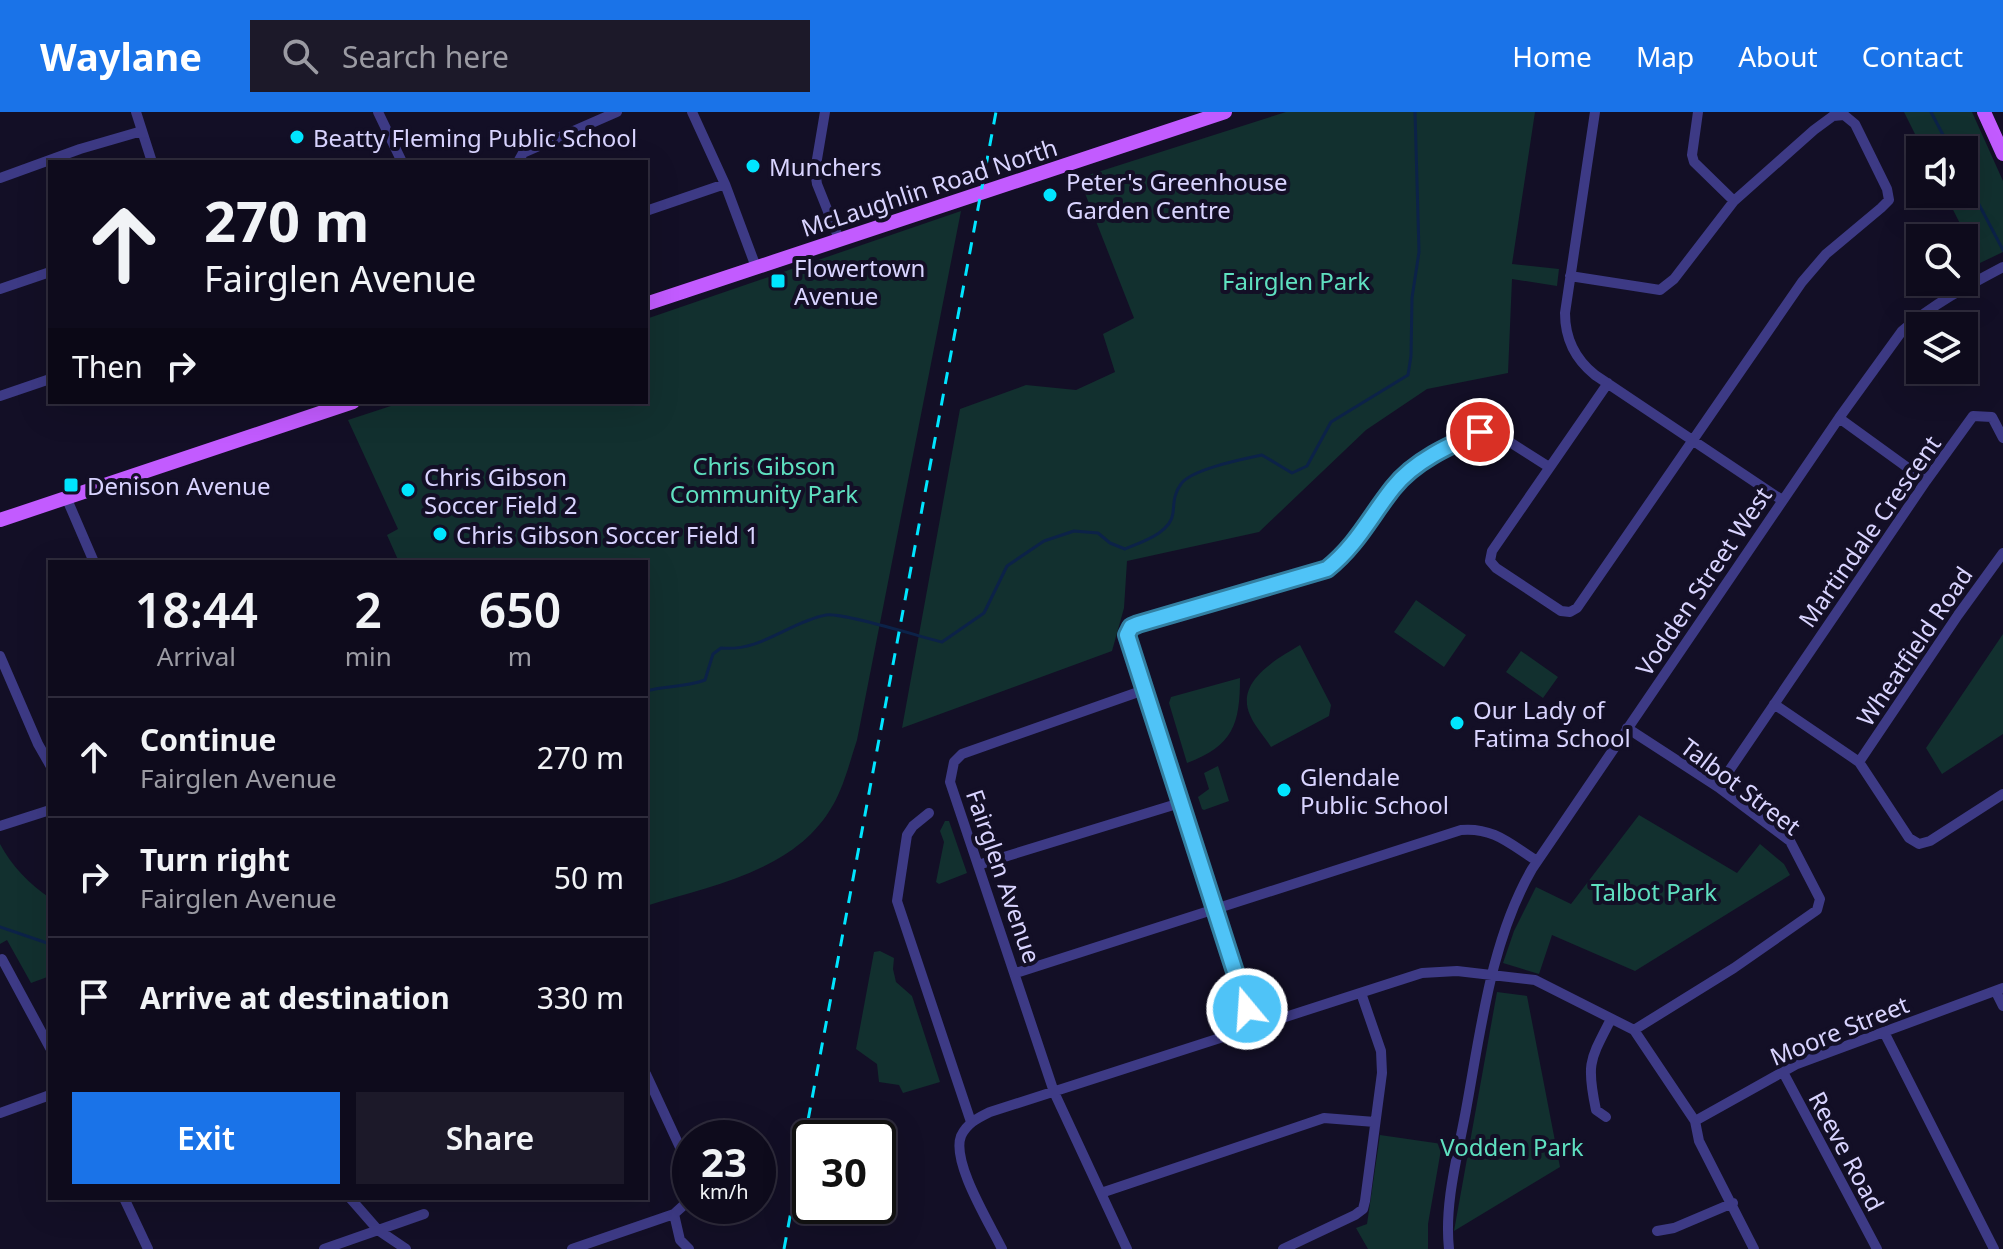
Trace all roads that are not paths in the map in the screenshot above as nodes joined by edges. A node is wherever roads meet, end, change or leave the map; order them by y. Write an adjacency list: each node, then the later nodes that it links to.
1 (136, 112): 10 (street)
2 (378, 112): 14 (street)
3 (617, 112): 15 (street)
4 (692, 112): 18 (street)
5 (825, 112): 21 (street)
6 (1225, 112): 21 (main road, McLaughlin Road North)
7 (1595, 112): 25 (street)
8 (1698, 112): 19 (street)
9 (1984, 112): 11 (main road)
10 (142, 131): 12 (street); 13 (street)
11 (2003, 154)
12 (50, 160)
13 (151, 160)
14 (401, 160)
15 (519, 160)
16 (48, 161): 17 (street)
17 (0, 178)
18 (725, 184): 20 (street); 22 (street)
19 (1734, 201): 25 (street); 34 (street)
20 (648, 210)
21 (839, 239): 22 (main road, McLaughlin Road North)
22 (756, 267): 27 (main road, McLaughlin Road North)
23 (2003, 267): 32 (street, Vodden Street West)
24 (48, 273): 26 (street)
25 (1570, 276): 29 (street)
26 (0, 289)
27 (648, 303)
28 (48, 380): 30 (street)
29 (1608, 383): 34 (street); 35 (street)
30 (0, 396)
31 (347, 404): 37 (main road)
32 (1839, 418): 36 (street); 38 (street, Vodden Street West)
33 (2003, 438): 36 (street, Martindale Crescent)
34 (1692, 441): 35 (street); 38 (street)
35 (1549, 467): 43 (street)
36 (1926, 481): 44 (street, Martindale Crescent)
37 (66, 497): 39 (main road); 41 (street)
38 (1782, 500): 45 (street, Vodden Street West)
39 (0, 520)
40 (2003, 553): 47 (street, Wheatfield Road)
41 (93, 560)
42 (0, 656): 46 (street)
43 (1144, 690): 50 (street); 55 (street, Fairglen Avenue)
44 (1774, 704): 47 (street); 48 (street, Martindale Crescent)
45 (1627, 728): 48 (street, Talbot Street); 54 (street, Vodden Street West)
46 (48, 761)
47 (1859, 762): 49 (street)
48 (1718, 787): 65 (street, Talbot Street)
49 (2003, 794)
50 (1180, 803): 55 (street); 56 (street)
51 (48, 811): 53 (street)
52 (929, 813): 75 (street)
53 (0, 826)
54 (1537, 861): 56 (street); 59 (street, Vodden Street West)
55 (978, 865): 58 (street, Fairglen Avenue)
56 (1214, 911): 58 (street); 64 (street)
57 (2, 959): 67 (street)
58 (1016, 973): 70 (street, Fairglen Avenue)
59 (1494, 973): 61 (street); 63 (street); 95 (street, Vodden Street West)
60 (2000, 990): 62 (street); 66 (street, Moore Street)
61 (1361, 993): 64 (street); 76 (street)
62 (2003, 1006)
63 (1611, 1019): 65 (street); 73 (street)
64 (1253, 1028): 70 (street)
65 (1634, 1030): 74 (street)
66 (1884, 1032): 68 (street, Moore Street); 98 (street)
67 (48, 1044)
68 (1783, 1072): 74 (street, Moore Street); 97 (street, Reeve Road)
69 (648, 1078): 77 (street)
70 (1054, 1092): 75 (street); 78 (street, Fairglen Avenue)
71 (48, 1096): 72 (street)
72 (0, 1113)
73 (1606, 1117)
74 (1695, 1121): 81 (street)
75 (971, 1122): 92 (street)
76 (1375, 1122): 78 (street); 94 (street)
77 (672, 1130)
78 (1101, 1193): 93 (street, Fairglen Avenue)
79 (125, 1200): 87 (street)
80 (352, 1200): 85 (street)
81 (1733, 1203): 86 (street); 96 (street)
82 (424, 1214): 85 (street)
83 (672, 1215): 90 (street)
84 (675, 1224): 91 (street)
85 (378, 1230): 88 (street); 89 (street)
86 (1657, 1231)
87 (148, 1249)
88 (324, 1249)
89 (406, 1249)
90 (572, 1249)
91 (689, 1249)
92 (1002, 1249)
93 (1127, 1249)
94 (1283, 1249)
95 (1449, 1249)
96 (1754, 1249)
97 (1877, 1249)
98 (1994, 1249)

